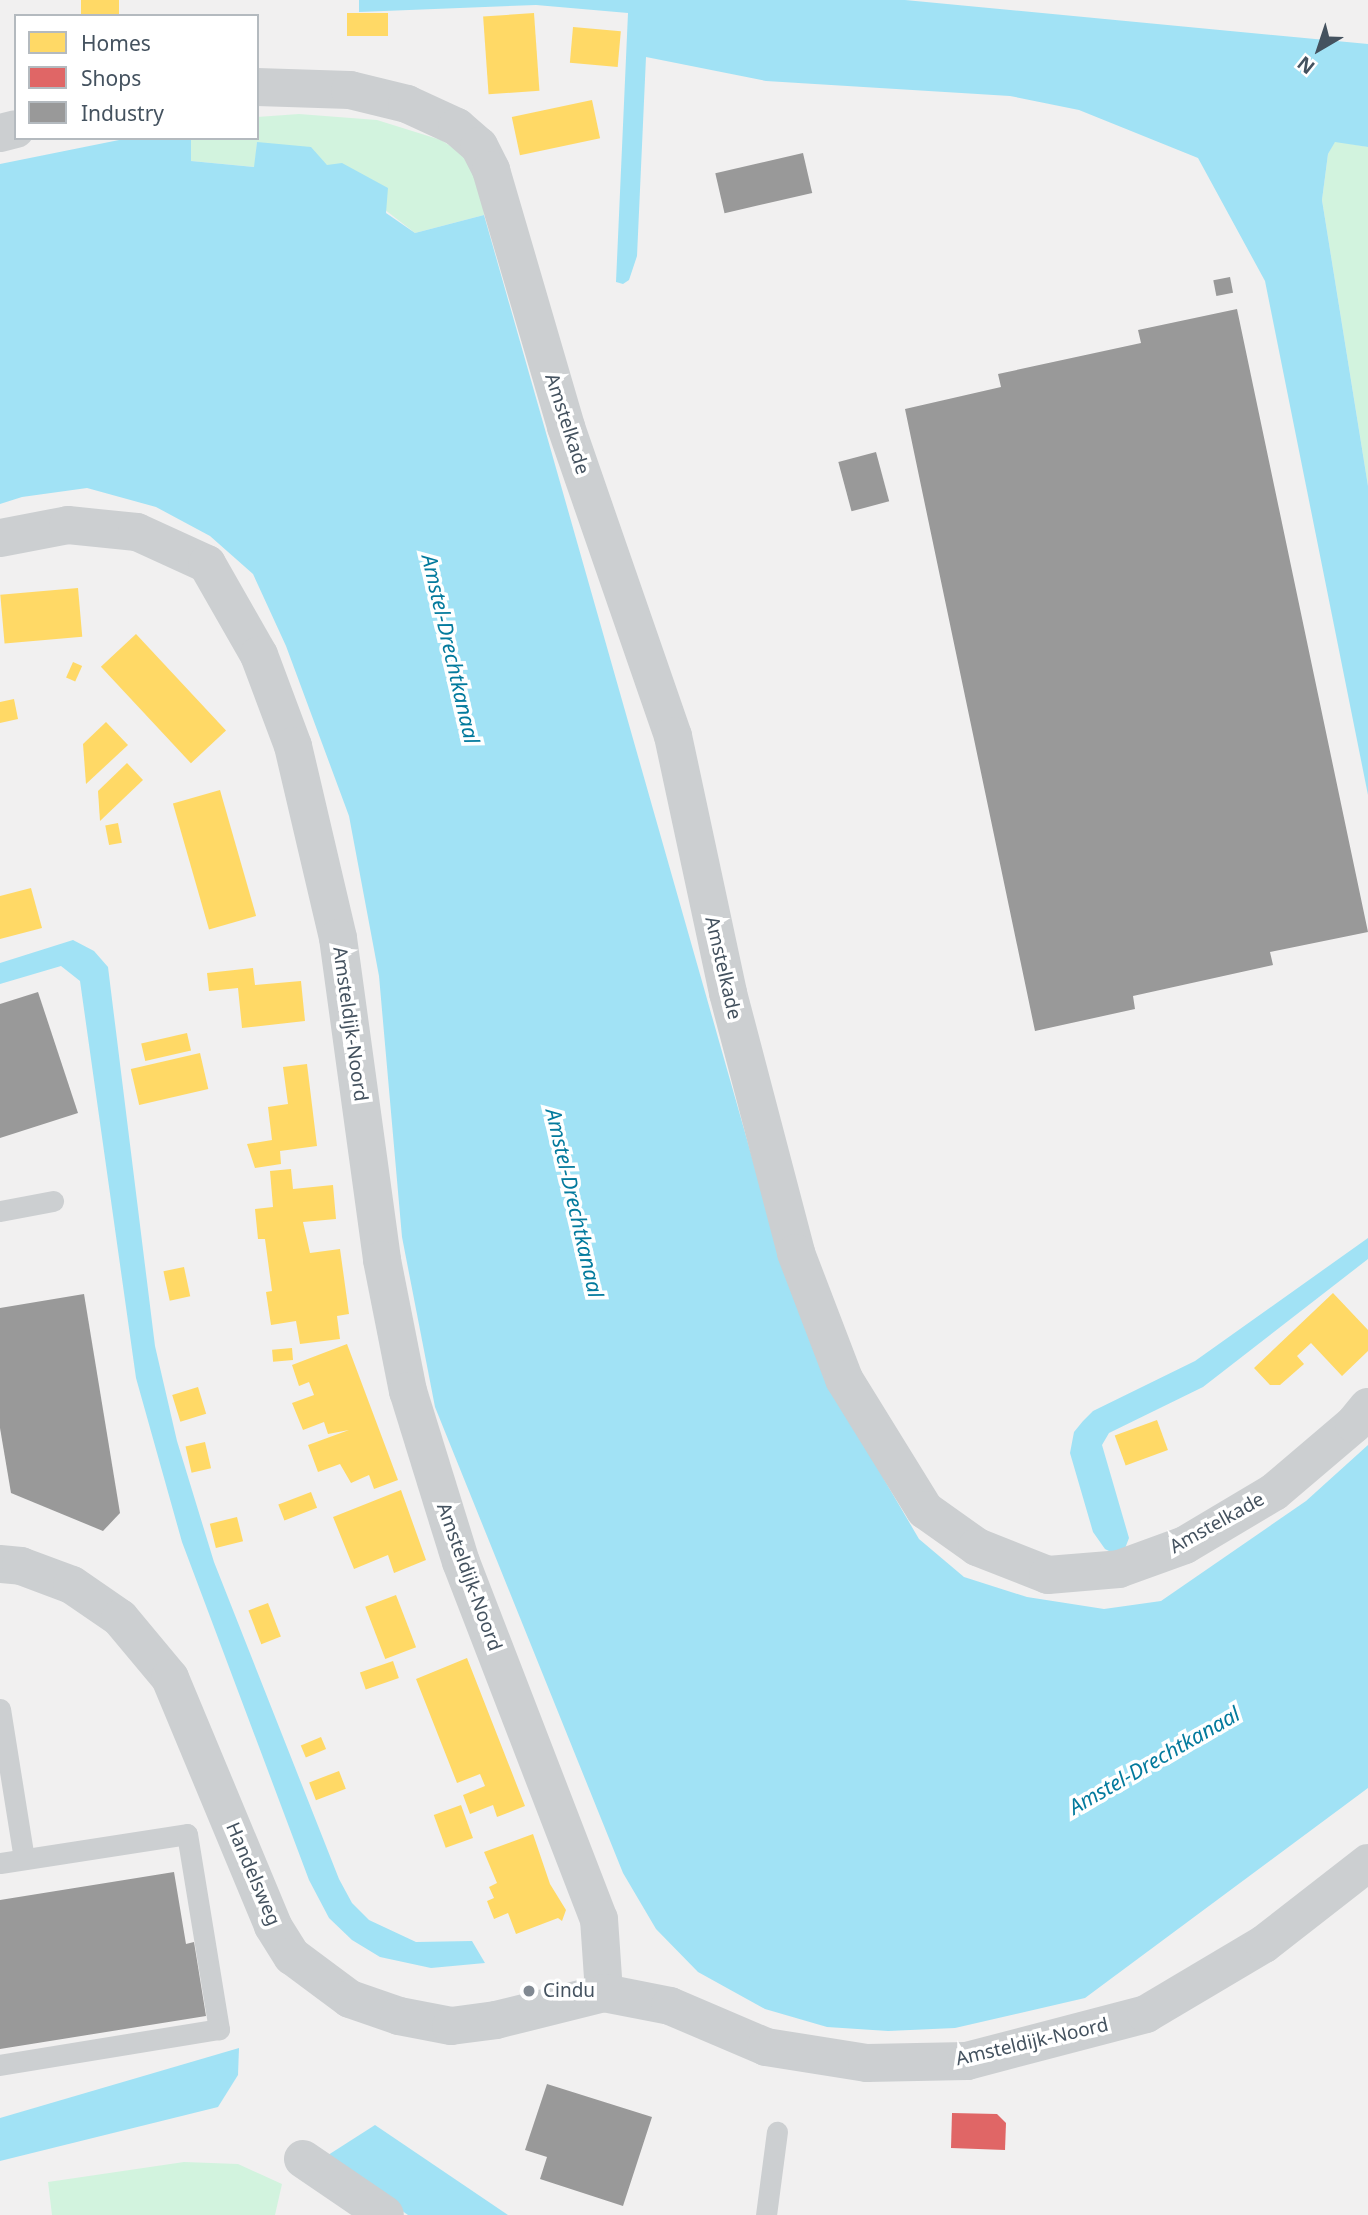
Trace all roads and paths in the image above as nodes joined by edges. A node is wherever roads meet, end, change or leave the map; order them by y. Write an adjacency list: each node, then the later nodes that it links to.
1 (259, 87): 5 (street, Amstelkade)
2 (0, 538): 11 (street, Amsteldijk-Noord)
3 (53, 1201): 4 (lane)
4 (0, 1211)
5 (1368, 1407)
6 (0, 1564): 11 (street, Handelsweg)
7 (0, 1709): 8 (lane)
8 (24, 1859): 10 (lane); 12 (lane)
9 (1368, 1863): 11 (street, Amsteldijk-Noord)
10 (0, 1864)
11 (604, 1993)
12 (0, 2065)
13 (777, 2132): 16 (lane)
14 (303, 2158): 15 (street)
15 (384, 2215)
16 (766, 2215)

